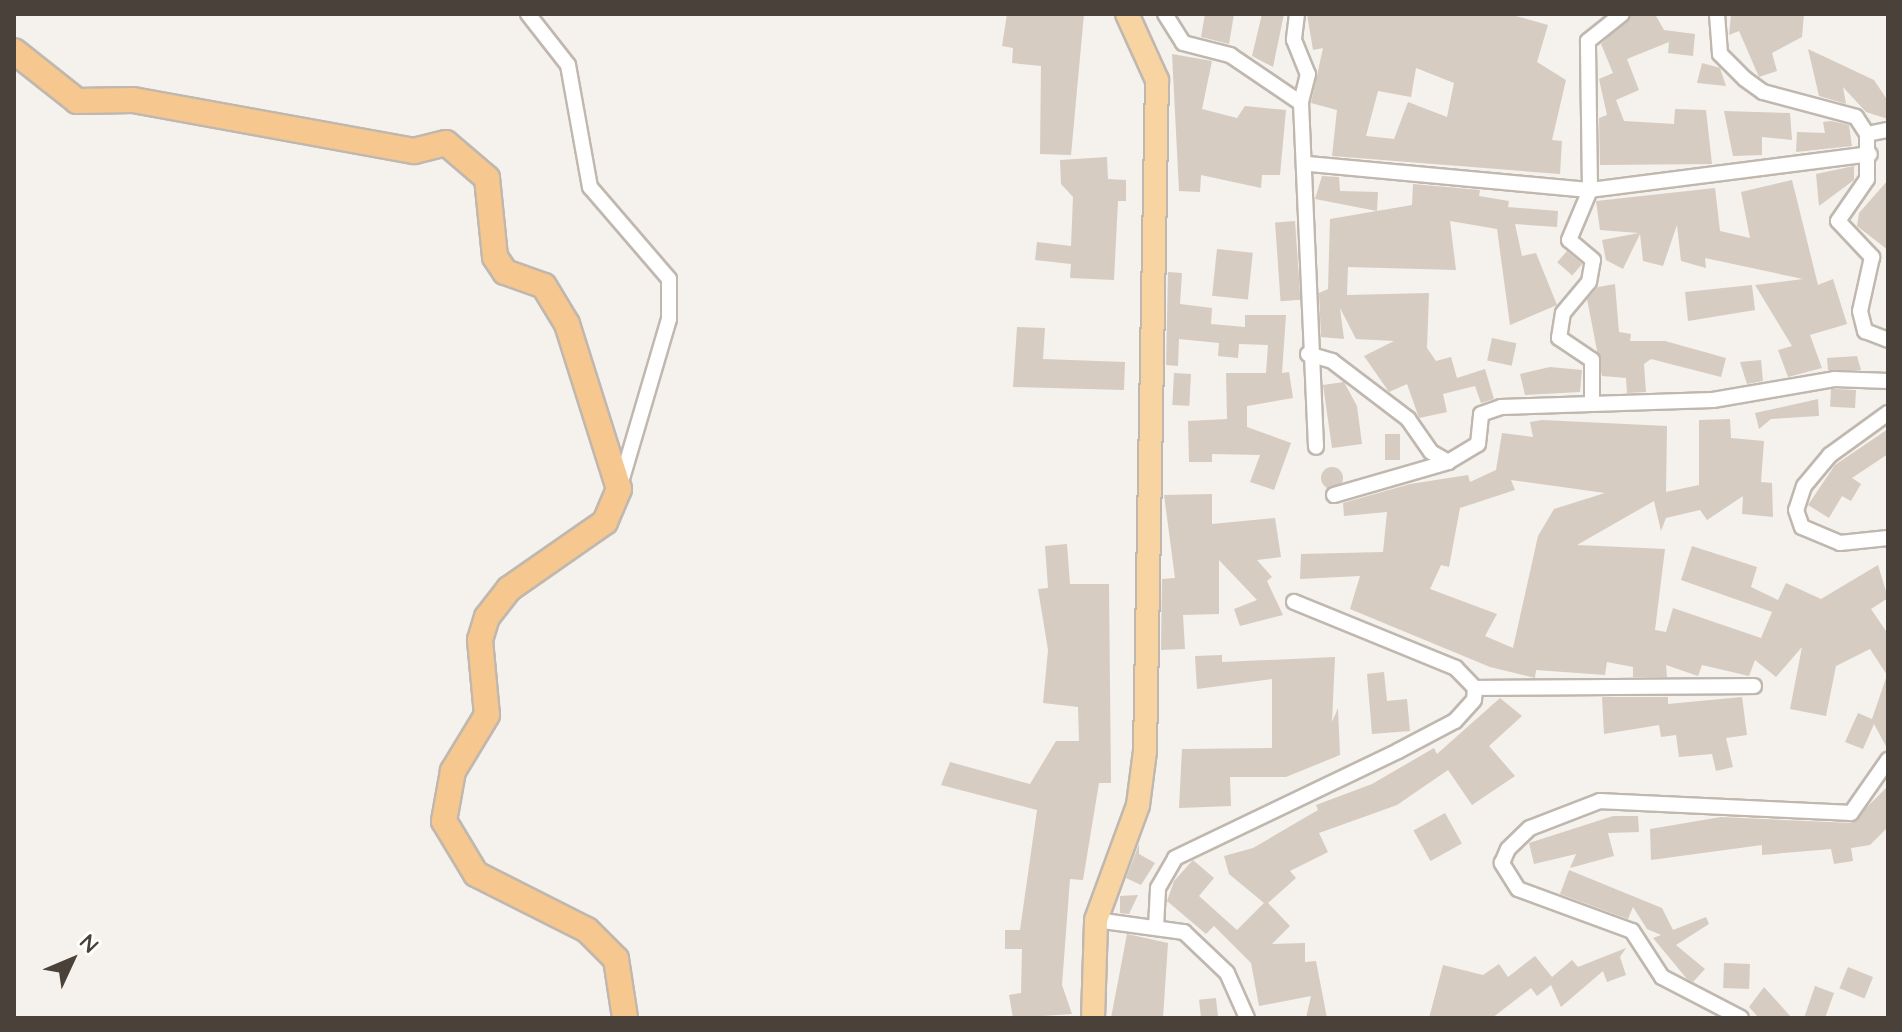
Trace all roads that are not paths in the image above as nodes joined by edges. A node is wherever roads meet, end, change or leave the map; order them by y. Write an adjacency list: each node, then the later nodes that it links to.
1 (528, 14): 21 (street)
2 (1127, 14): 28 (main road)
3 (1165, 14): 8 (street)
4 (1297, 14): 8 (street)
5 (1622, 14): 13 (street)
6 (1717, 14): 10 (street)
7 (14, 51): 21 (highway)
8 (1301, 103): 12 (street)
9 (1888, 130): 10 (street)
10 (1867, 134): 11 (street)
11 (1870, 154): 13 (street); 14 (street)
12 (1309, 164): 13 (street); 15 (street)
13 (1590, 190): 17 (street)
14 (1888, 340)
15 (1308, 354): 19 (street); 20 (street)
16 (1888, 381): 17 (street)
17 (1592, 404): 20 (street)
18 (1888, 413): 23 (street)
19 (1316, 447)
20 (1448, 462): 22 (street)
21 (619, 489): 30 (highway)
22 (1334, 495)
23 (1888, 538)
24 (1294, 602): 26 (street)
25 (1754, 686): 26 (street)
26 (1475, 688): 29 (street)
27 (1888, 760): 33 (street)
28 (1096, 920): 29 (street); 31 (main road)
29 (1156, 927): 32 (street)
30 (625, 1018)
31 (1093, 1018)
32 (1247, 1018)
33 (1741, 1018)

